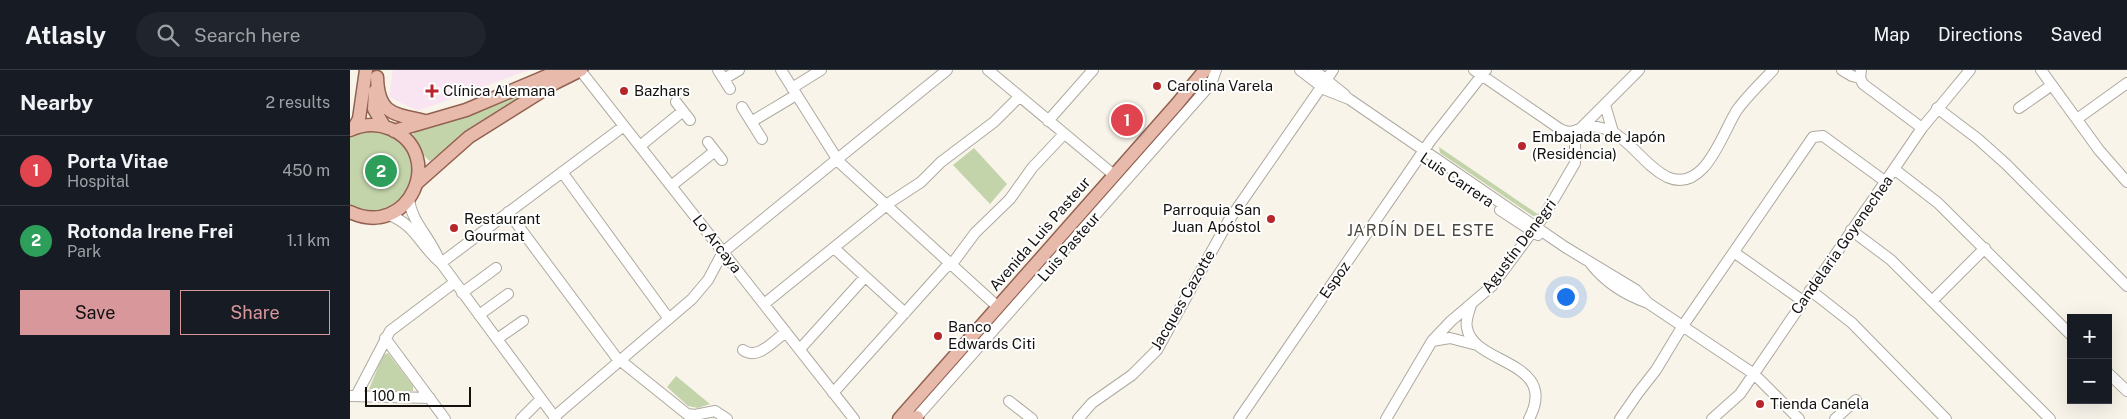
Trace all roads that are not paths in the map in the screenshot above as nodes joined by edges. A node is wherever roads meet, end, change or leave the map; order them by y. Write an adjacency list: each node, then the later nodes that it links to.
1 (366, 70): 46 (main road)
2 (561, 70): 40 (main road)
3 (580, 70): 43 (street, Lo Arcaya); 62 (main road)
4 (739, 70): 24 (street)
5 (781, 70): 30 (street)
6 (821, 70): 30 (street)
7 (947, 70): 55 (street)
8 (988, 70): 31 (street)
9 (1093, 70): 41 (street)
10 (1205, 70): 59 (main road, Avenida Luis Pasteur)
11 (1216, 70): 119 (street, Luis Pasteur)
12 (1300, 70): 26 (street, Luis Carrera)
13 (1314, 70): 26 (street, Luis Carrera)
14 (1333, 70): 26 (street, Jacques Cazotte)
15 (1639, 70): 33 (street)
16 (1773, 70): 48 (street)
17 (1842, 70): 23 (street)
18 (1955, 70): 25 (street)
19 (1970, 70): 25 (street, Candelaria Goyenechea)
20 (2041, 70): 28 (street)
21 (1481, 72): 47 (street); 54 (street, Espoz)
22 (378, 73): 40 (main road); 44 (main road)
23 (1861, 74): 45 (street)
24 (721, 75): 29 (street)
25 (1962, 80): 35 (street, Candelaria Goyenechea)
26 (1324, 82): 54 (street, Luis Carrera); 116 (street, Jacques Cazotte)
27 (2127, 83): 38 (street)
28 (2052, 85): 36 (street); 38 (street)
29 (730, 89)
30 (794, 91): 42 (street); 55 (street)
31 (1019, 96): 41 (street); 65 (street)
32 (676, 102): 37 (street)
33 (1605, 105): 47 (street); 48 (street)
34 (742, 108): 42 (street)
35 (1937, 108): 45 (street, Candelaria Goyenechea); 84 (street)
36 (2019, 108)
37 (683, 111): 39 (street); 52 (street)
38 (2077, 119): 61 (street)
39 (690, 120)
40 (426, 121): 44 (main road)
41 (1048, 121): 49 (street)
42 (751, 122): 50 (street)
43 (624, 126): 52 (street, Lo Arcaya); 58 (street)
44 (389, 128): 46 (main road); 62 (main road)
45 (1922, 128): 57 (street, Candelaria Goyenechea)
46 (352, 129)
47 (1578, 130): 48 (street); 71 (street, Agustín Denegri)
48 (1613, 132)
49 (1064, 134): 59 (street); 78 (street)
50 (762, 139)
51 (708, 142): 53 (street)
52 (640, 146): 63 (street, Lo Arcaya)
53 (715, 151): 56 (street); 63 (street)
54 (1426, 156): 71 (street, Luis Carrera); 128 (street, Espoz)
55 (836, 159): 65 (street); 75 (street)
56 (722, 160)
57 (1894, 169): 60 (street, Candelaria Goyenechea); 74 (street)
58 (562, 172): 67 (street); 95 (street)
59 (1114, 175): 92 (main road, Avenida Luis Pasteur)
60 (1886, 182): 72 (street, Candelaria Goyenechea); 76 (street)
61 (2127, 182)
62 (417, 183): 64 (main road)
63 (671, 186): 75 (street, Lo Arcaya)
64 (409, 200): 68 (main road); 77 (street)
65 (887, 206): 73 (street); 78 (street)
66 (350, 212): 69 (main road)
67 (508, 212): 77 (street); 106 (street)
68 (389, 215): 69 (main road); 77 (street)
69 (363, 217): 70 (main road)
70 (351, 226)
71 (1535, 229): 91 (street, Agustín Denegri); 97 (street, Luis Carrera)
72 (1851, 230): 85 (street, Candelaria Goyenechea); 88 (street)
73 (834, 248): 82 (street); 90 (street)
74 (1985, 248): 88 (street); 98 (street)
75 (723, 252): 80 (street, Lo Arcaya); 81 (street)
76 (1734, 253): 89 (street); 97 (street)
77 (441, 263): 83 (street)
78 (950, 264): 92 (street); 93 (street)
79 (496, 268): 86 (street)
80 (736, 268): 81 (street); 90 (street, Lo Arcaya)
81 (711, 274): 95 (street)
82 (865, 277): 93 (street); 104 (street)
83 (454, 282): 86 (street); 100 (street)
84 (2127, 286)
85 (1810, 290): 89 (street, Candelaria Goyenechea); 135 (street)
86 (462, 293): 94 (street)
87 (508, 294): 94 (street)
88 (1932, 300): 136 (street)
89 (1803, 301): 107 (street, Candelaria Goyenechea)
90 (764, 304): 99 (street, Lo Arcaya)
91 (1471, 305): 102 (street, Agustín Denegri); 103 (street)
92 (998, 307): 124 (main road, Avenida Luis Pasteur)
93 (904, 313): 110 (street)
94 (479, 315): 101 (street)
95 (670, 319): 106 (street)
96 (523, 321): 101 (street)
97 (1682, 327): 107 (street, Luis Carrera); 131 (street)
98 (2067, 331)
99 (786, 332): 104 (street, Lo Arcaya); 105 (street)
100 (385, 338): 111 (street); 112 (street)
101 (497, 340): 113 (street)
102 (1432, 341): 103 (street); 129 (street, Agustín Denegri)
103 (1478, 345): 130 (street)
104 (800, 349): 110 (street, Lo Arcaya)
105 (743, 350)
106 (621, 360): 118 (street); 122 (street)
107 (1754, 374): 117 (street, Candelaria Goyenechea); 133 (street, Luis Carrera)
108 (2112, 376): 109 (street)
109 (2127, 392)
110 (833, 393): 123 (street, Lo Arcaya)
111 (353, 396): 112 (street)
112 (430, 398): 120 (street)
113 (541, 399): 118 (street); 121 (street)
114 (1856, 400): 134 (street)
115 (1009, 401): 125 (street)
116 (1092, 403): 126 (street, Jacques Cazotte); 127 (street, Jacques Cazotte)
117 (1724, 416): 132 (street, Candelaria Goyenechea)
118 (555, 418)
119 (915, 418)
120 (445, 419)
121 (521, 419)
122 (727, 419)
123 (854, 419)
124 (899, 419)
125 (1032, 419)
126 (1071, 419)
127 (1078, 419)
128 (1239, 419)
129 (1386, 419)
130 (1530, 419)
131 (1620, 419)
132 (1712, 419)
133 (1799, 419)
134 (1835, 419)
135 (1946, 419)
136 (2050, 419)

